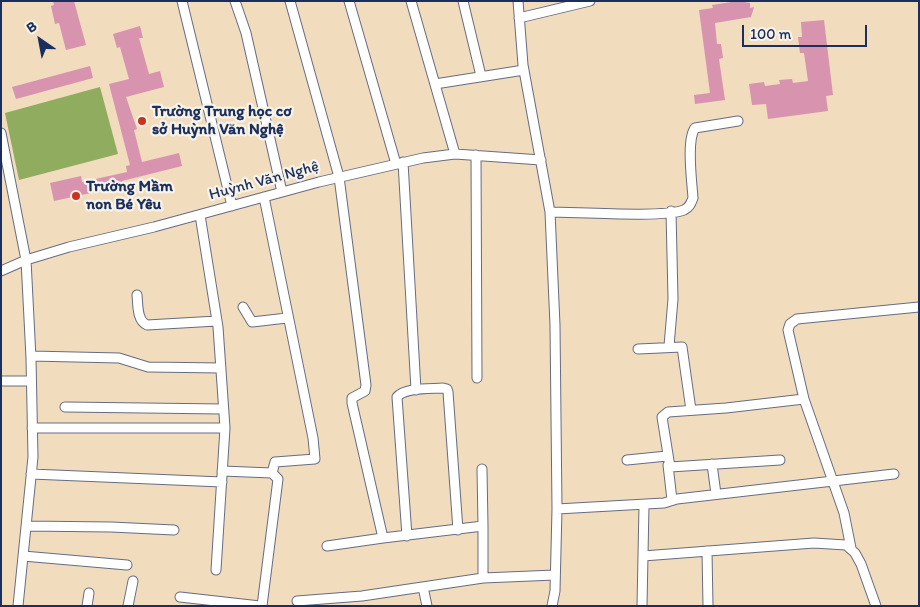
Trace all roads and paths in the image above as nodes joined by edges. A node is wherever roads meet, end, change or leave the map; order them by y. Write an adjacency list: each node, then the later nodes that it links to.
1 (182, 1): 24 (street)
2 (235, 1): 22 (street)
3 (290, 1): 19 (street)
4 (349, 1): 18 (street)
5 (412, 1): 12 (street)
6 (463, 1): 11 (street)
7 (518, 1): 9 (street)
8 (590, 1): 9 (street)
9 (519, 18): 10 (street)
10 (524, 70): 11 (street); 17 (street)
11 (482, 76): 12 (street)
12 (435, 84): 15 (street)
13 (738, 121): 26 (street)
14 (1, 135): 20 (street)
15 (455, 154): 16 (street, Huỳnh Văn Nghệ); 18 (street, Huỳnh Văn Nghệ)
16 (476, 155): 17 (street, Huỳnh Văn Nghệ); 39 (street)
17 (541, 160): 25 (street)
18 (400, 163): 19 (street, Huỳnh Văn Nghệ); 42 (street)
19 (339, 177): 22 (street, Huỳnh Văn Nghệ); 69 (street)
20 (12, 186): 21 (street); 28 (street)
21 (1, 190)
22 (282, 192): 23 (street, Huỳnh Văn Nghệ)
23 (264, 197): 24 (street, Huỳnh Văn Nghệ); 33 (street)
24 (232, 206): 27 (street, Huỳnh Văn Nghệ)
25 (550, 212): 26 (street); 63 (street)
26 (671, 212): 35 (street)
27 (200, 215): 28 (street, Huỳnh Văn Nghệ); 34 (street)
28 (26, 260): 29 (street, Huỳnh Văn Nghệ); 37 (street)
29 (1, 271)
30 (137, 295): 34 (street)
31 (243, 307): 33 (street)
32 (919, 307): 43 (street)
33 (288, 318): 55 (street)
34 (217, 322): 38 (street)
35 (669, 346): 36 (street); 46 (street)
36 (638, 349)
37 (31, 356): 38 (street); 41 (street)
38 (221, 368): 45 (street)
39 (477, 378)
40 (1, 381): 41 (street)
41 (31, 381): 47 (street)
42 (416, 390): 67 (street); 68 (street)
43 (804, 399): 46 (street); 59 (street)
44 (65, 407): 45 (street)
45 (223, 410): 48 (street)
46 (691, 410): 50 (street)
47 (32, 428): 48 (street); 56 (street)
48 (226, 428): 54 (street)
49 (627, 460): 50 (street)
50 (667, 460): 52 (street); 61 (street)
51 (780, 460): 52 (street)
52 (712, 464): 60 (street)
53 (482, 469): 65 (street)
54 (222, 471): 55 (street); 58 (street)
55 (272, 473): 88 (street)
56 (31, 474): 58 (street); 64 (street)
57 (894, 474): 59 (street)
58 (222, 482): 76 (street)
59 (833, 482): 60 (street); 71 (street)
60 (716, 494): 61 (street)
61 (672, 500): 62 (street)
62 (644, 505): 63 (street); 74 (street)
63 (557, 509): 77 (street)
64 (26, 526): 66 (street); 73 (street)
65 (483, 526): 67 (street); 78 (street)
66 (174, 530)
67 (458, 530): 68 (street)
68 (408, 536): 69 (street)
69 (383, 538): 70 (street)
70 (327, 546)
71 (851, 548): 72 (street); 93 (street)
72 (707, 551): 74 (street); 92 (street)
73 (23, 556): 75 (street); 85 (street)
74 (643, 556): 91 (street)
75 (127, 565)
76 (216, 570)
77 (555, 576): 78 (street); 90 (street)
78 (483, 578): 80 (street)
79 (133, 581): 87 (street)
80 (424, 587): 84 (street); 89 (street)
81 (89, 593): 86 (street)
82 (180, 597): 88 (street)
83 (297, 600): 84 (street)
84 (363, 601)
85 (18, 606)
86 (87, 606)
87 (128, 606)
88 (261, 606)
89 (427, 606)
90 (552, 606)
91 (642, 606)
92 (708, 606)
93 (876, 606)

